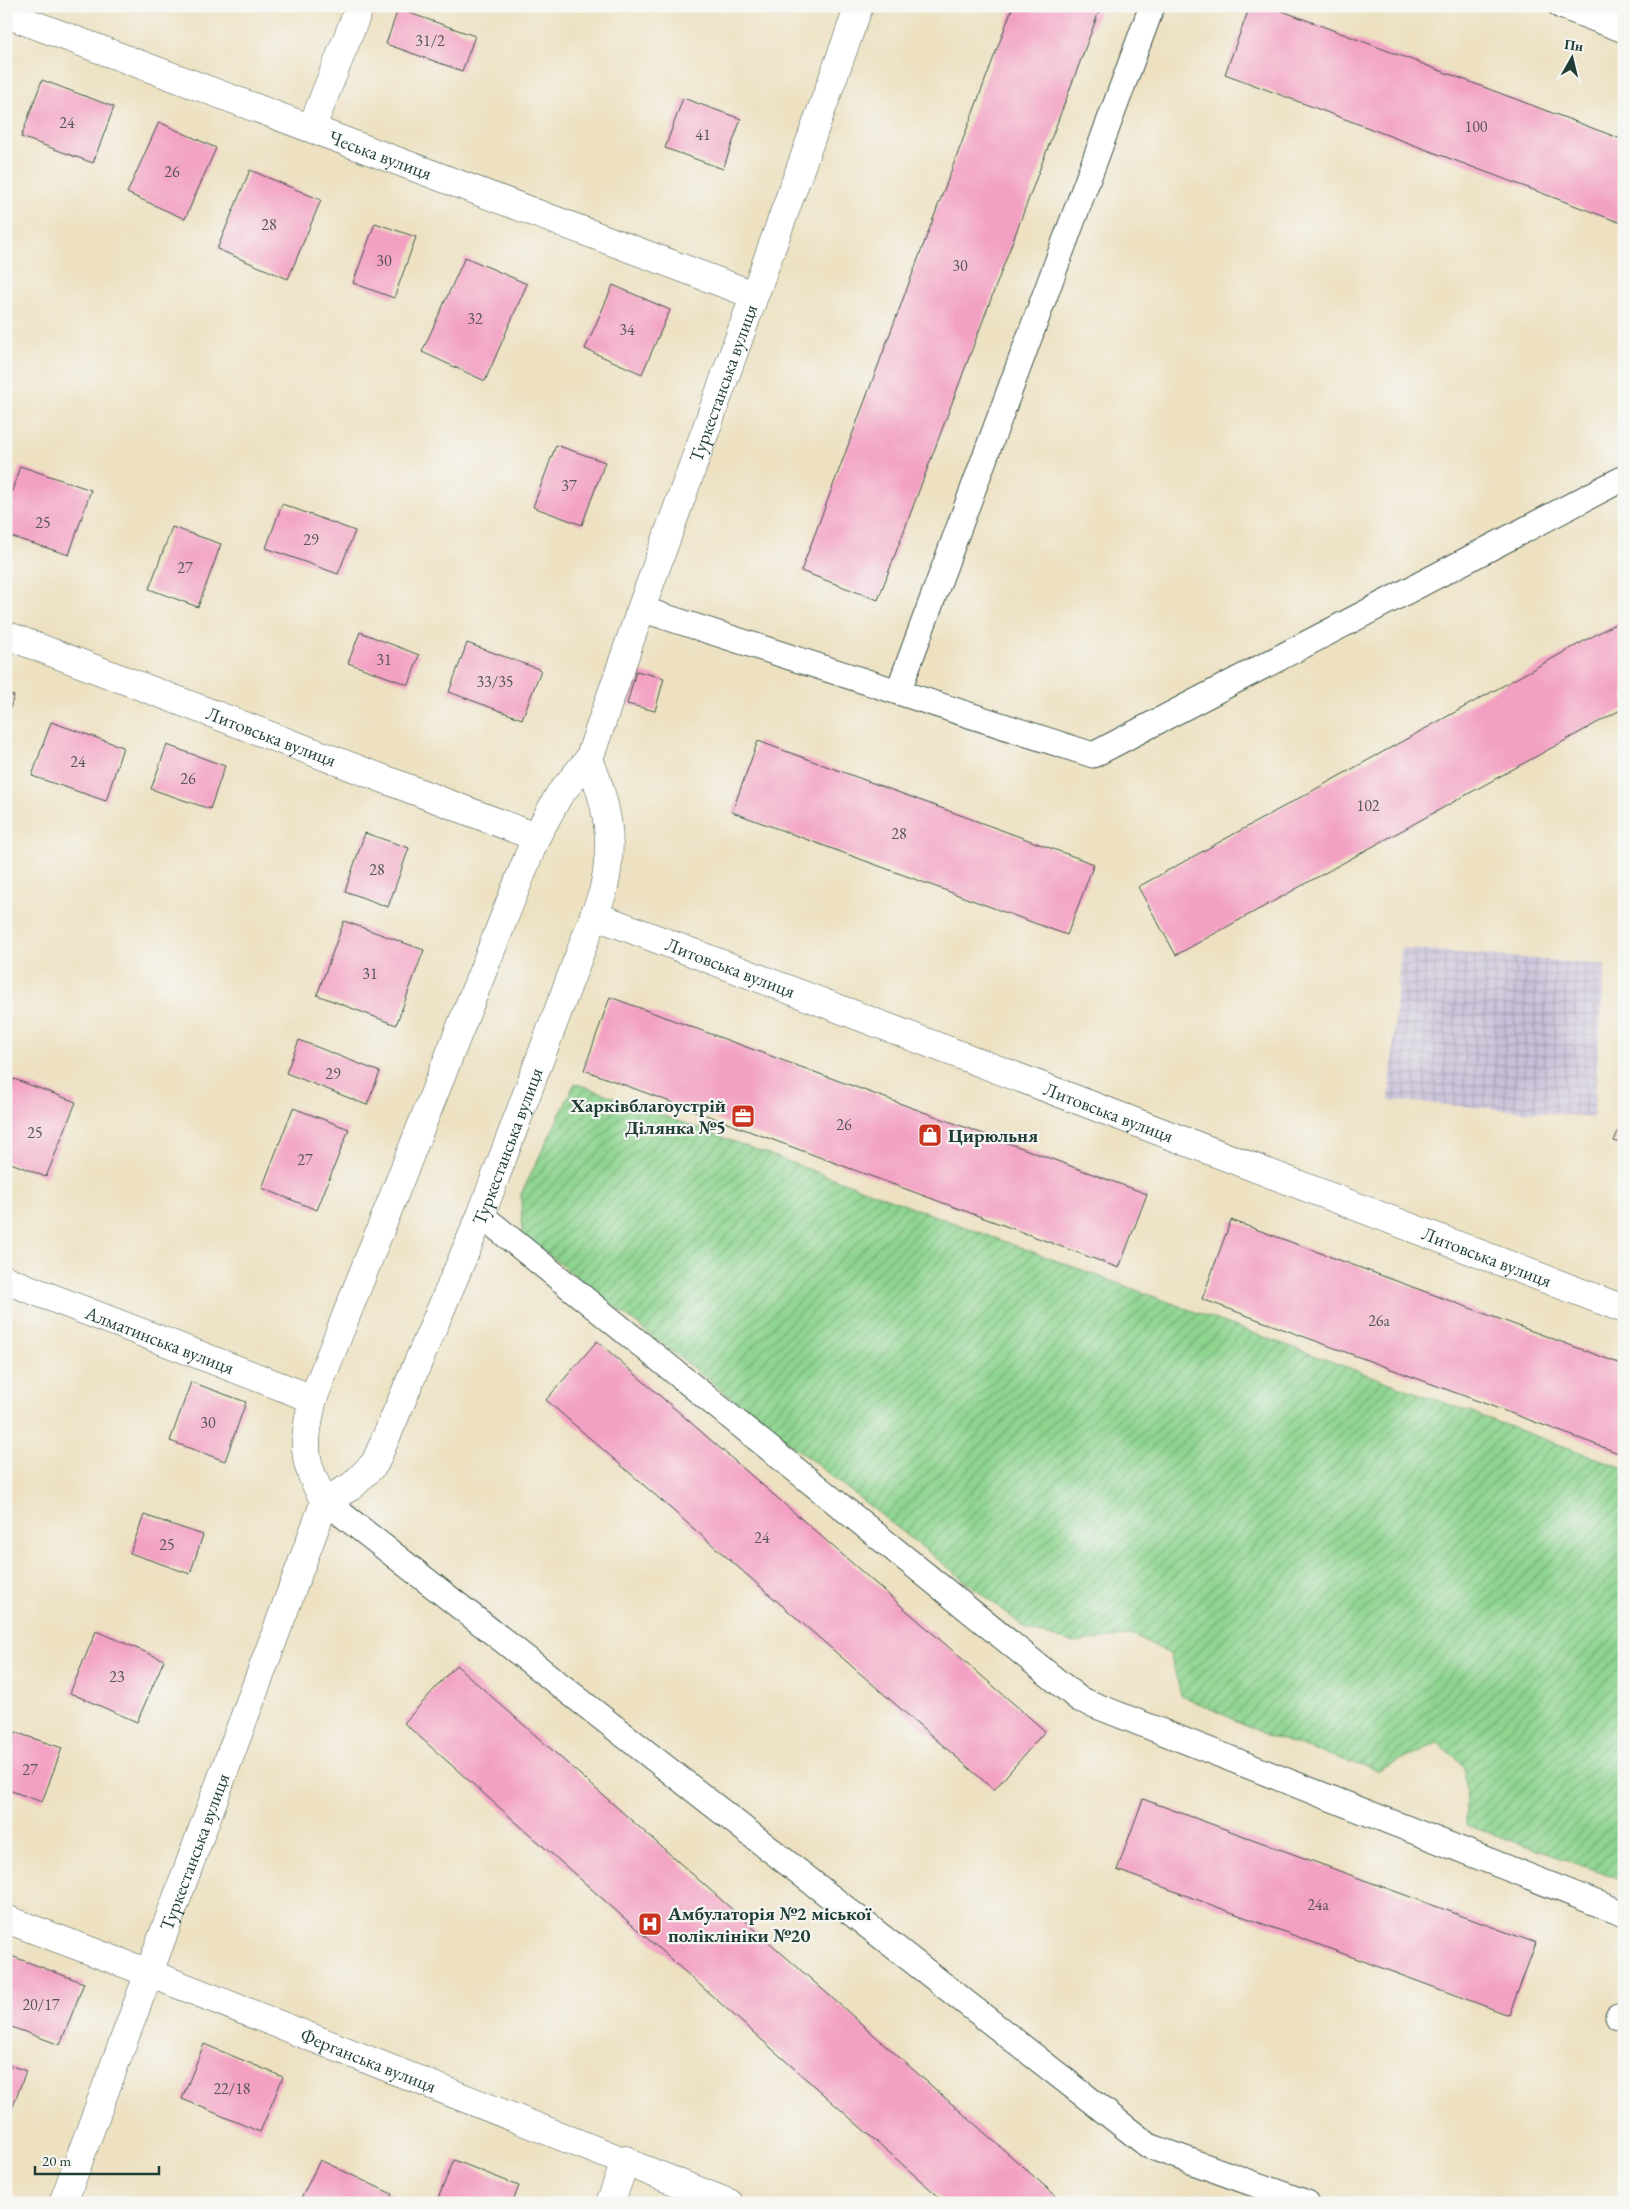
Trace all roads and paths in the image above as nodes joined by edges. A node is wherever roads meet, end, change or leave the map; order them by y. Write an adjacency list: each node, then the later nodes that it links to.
1 (360, 6): 7 (street)
2 (860, 6): 8 (street, Туркестанська вулиця)
3 (1152, 6): 12 (lane)
4 (1561, 6): 6 (lane)
5 (6, 14): 7 (street, Чеська вулиця)
6 (1624, 30)
7 (312, 127): 8 (street, Чеська вулиця)
8 (754, 295): 10 (street, Туркестанська вулиця)
9 (1624, 478): 12 (lane)
10 (641, 609): 12 (lane); 13 (street, Туркестанська вулиця)
11 (6, 635): 14 (street, Литовська вулиця)
12 (898, 692)
13 (588, 759): 14 (street, Туркестанська вулиця); 15 (street, Туркестанська вулиця)
14 (536, 837): 19 (street, Туркестанська вулиця)
15 (594, 915): 16 (street, Туркестанська вулиця); 18 (street, Литовська вулиця)
16 (481, 1215): 20 (street, Туркестанська вулиця); 21 (lane)
17 (6, 1280): 19 (street, Алматинська вулиця)
18 (1624, 1308)
19 (313, 1399): 20 (street, Туркестанська вулиця)
20 (324, 1501): 23 (street, Туркестанська вулиця); 28 (lane)
21 (1624, 1914)
22 (6, 1919): 23 (street, Ферганська вулиця)
23 (149, 1973): 24 (street, Ферганська вулиця); 25 (street, Туркестанська вулиця)
24 (626, 2160): 26 (street); 27 (street, Ферганська вулиця)
25 (63, 2203)
26 (610, 2203)
27 (729, 2203)
28 (1307, 2203)

